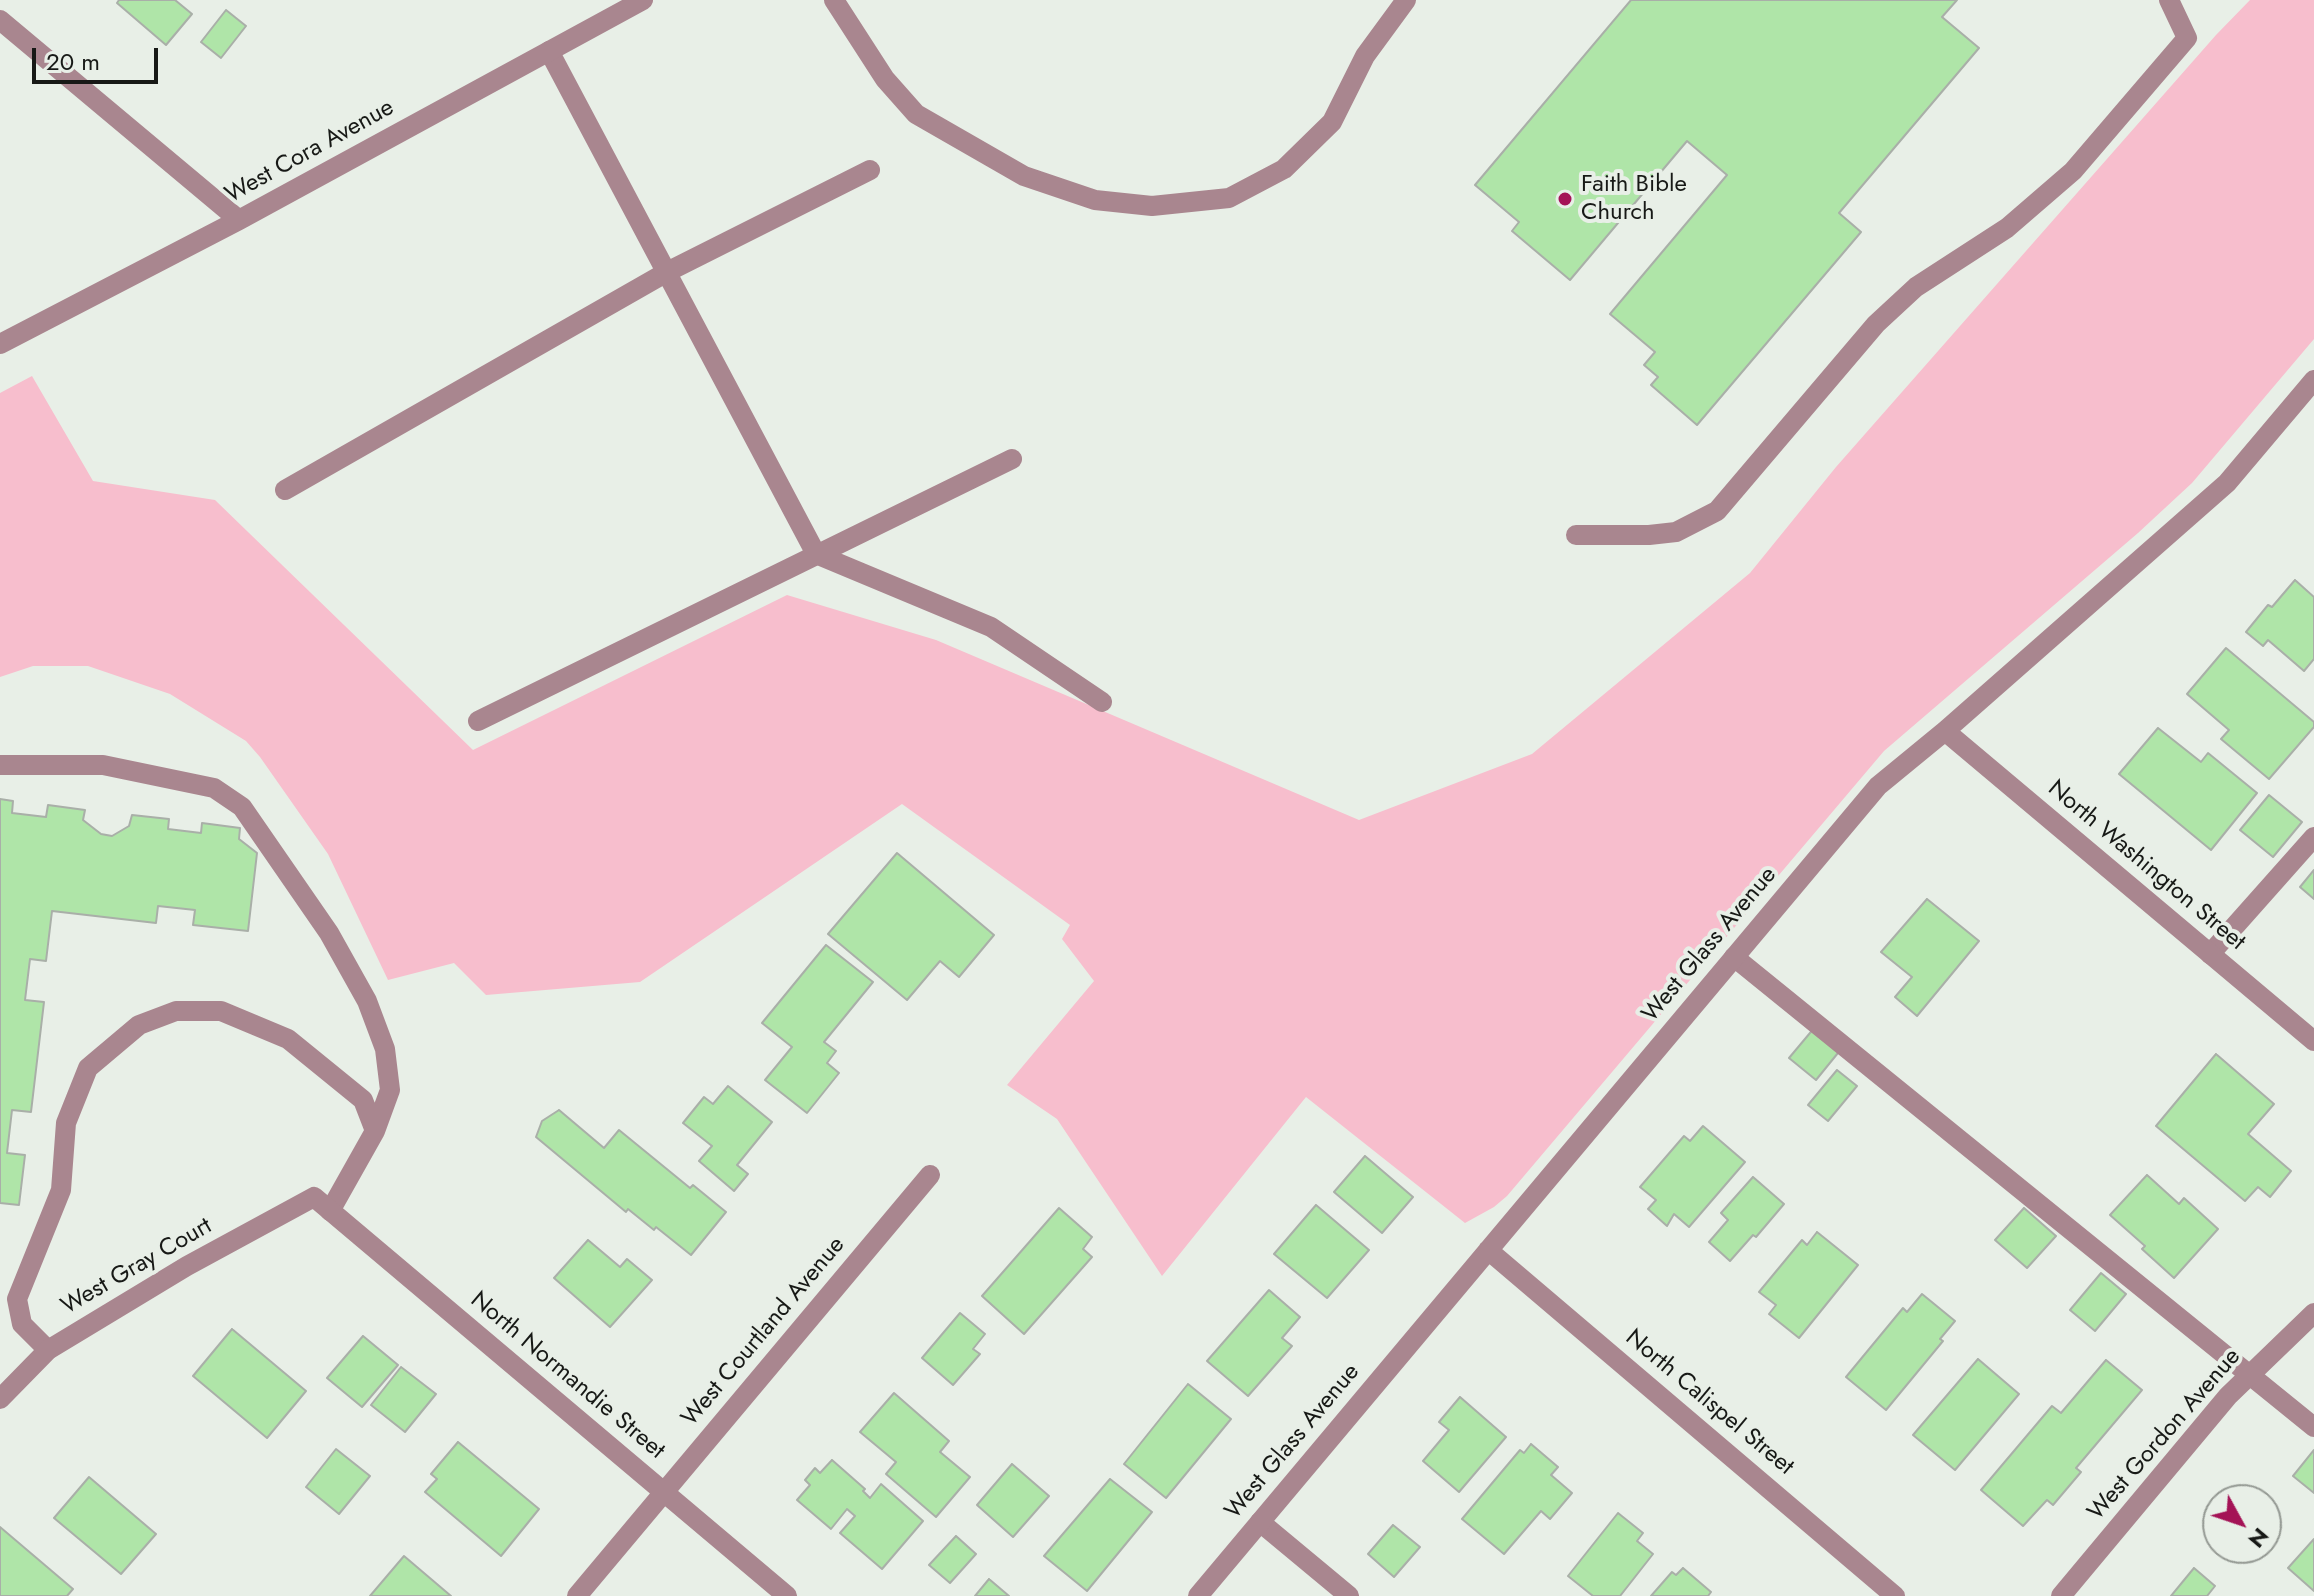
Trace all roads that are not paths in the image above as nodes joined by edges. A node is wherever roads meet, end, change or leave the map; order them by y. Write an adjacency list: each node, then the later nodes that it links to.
1 (643, 0): 6 (street, West Cora Avenue)
2 (834, 0): 3 (street)
3 (1406, 0)
4 (2169, 0): 14 (street)
5 (0, 20): 8 (street)
6 (549, 51): 8 (street, West Cora Avenue); 9 (street)
7 (870, 170): 9 (street)
8 (239, 220): 10 (street, West Cora Avenue)
9 (667, 272): 13 (street); 15 (street)
10 (0, 344)
11 (2314, 380): 18 (street, West Glass Avenue)
12 (1012, 459): 15 (street)
13 (285, 490)
14 (1576, 535)
15 (816, 554): 16 (street); 17 (street)
16 (1102, 702)
17 (478, 721)
18 (1945, 731): 21 (street, North Washington Street); 22 (street, West Glass Avenue)
19 (0, 765): 24 (street)
20 (2314, 837): 21 (street)
21 (2210, 954): 23 (street, North Washington Street)
22 (1734, 957): 28 (street, West Glass Avenue); 32 (street)
23 (2314, 1041)
24 (375, 1131): 27 (street); 29 (street)
25 (930, 1175): 35 (street, West Courtland Avenue)
26 (314, 1197): 27 (street, North Normandie Street); 31 (street, West Gray Court)
27 (330, 1211): 35 (street, North Normandie Street)
28 (1488, 1250): 36 (street, West Glass Avenue); 41 (street, North Calispel Street)
29 (8, 1297): 31 (street)
30 (2314, 1313): 32 (street, West Gordon Avenue)
31 (48, 1350): 33 (street, West Gray Court)
32 (2252, 1374): 34 (street); 42 (street, West Gordon Avenue)
33 (0, 1399)
34 (2314, 1427)
35 (664, 1492): 37 (street, West Courtland Avenue); 38 (street, North Normandie Street)
36 (1260, 1522): 39 (street, West Glass Avenue); 40 (street)
37 (577, 1596)
38 (787, 1596)
39 (1198, 1596)
40 (1349, 1596)
41 (1895, 1596)
42 (2061, 1596)

